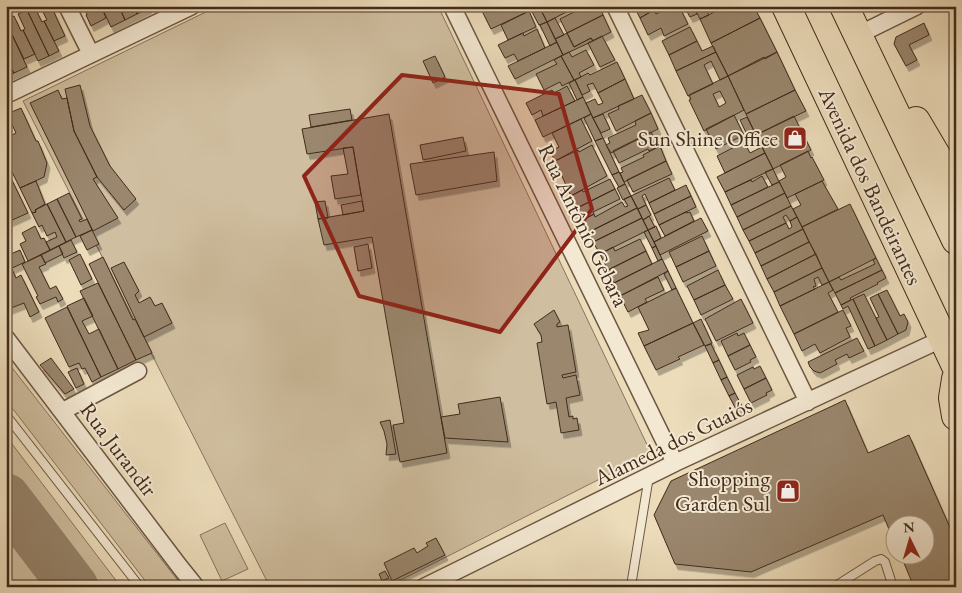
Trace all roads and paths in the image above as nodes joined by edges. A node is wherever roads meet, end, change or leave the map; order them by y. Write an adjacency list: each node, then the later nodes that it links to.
1 (67, 6): 9 (street)
2 (192, 6): 9 (street)
3 (452, 6): 23 (street, Rua Antônio Gebara)
4 (615, 6): 19 (street)
5 (786, 6): 15 (highway, Avenida dos Bandeirantes)
6 (844, 6): 8 (highway)
7 (917, 6): 8 (street)
8 (858, 35): 10 (highway)
9 (91, 54): 11 (street)
10 (872, 61): 12 (highway); 13 (highway)
11 (6, 95)
12 (956, 189)
13 (956, 240)
14 (6, 338): 20 (street, Rua Jurandir)
15 (942, 339): 16 (highway, Avenida dos Bandeirantes); 19 (street, Alameda dos Guaiós)
16 (956, 366)
17 (138, 371): 20 (street)
18 (956, 379): 22 (highway)
19 (808, 402): 23 (street, Alameda dos Guaiós)
20 (63, 411): 26 (street, Rua Jurandir)
21 (6, 415): 25 (lane)
22 (956, 416)
23 (675, 463): 24 (street, Alameda dos Guaiós)
24 (649, 476): 27 (street, Alameda dos Guaiós); 28 (lane)
25 (140, 587)
26 (196, 587)
27 (424, 587)
28 (635, 587)
29 (834, 587): 30 (lane)
30 (893, 587)

